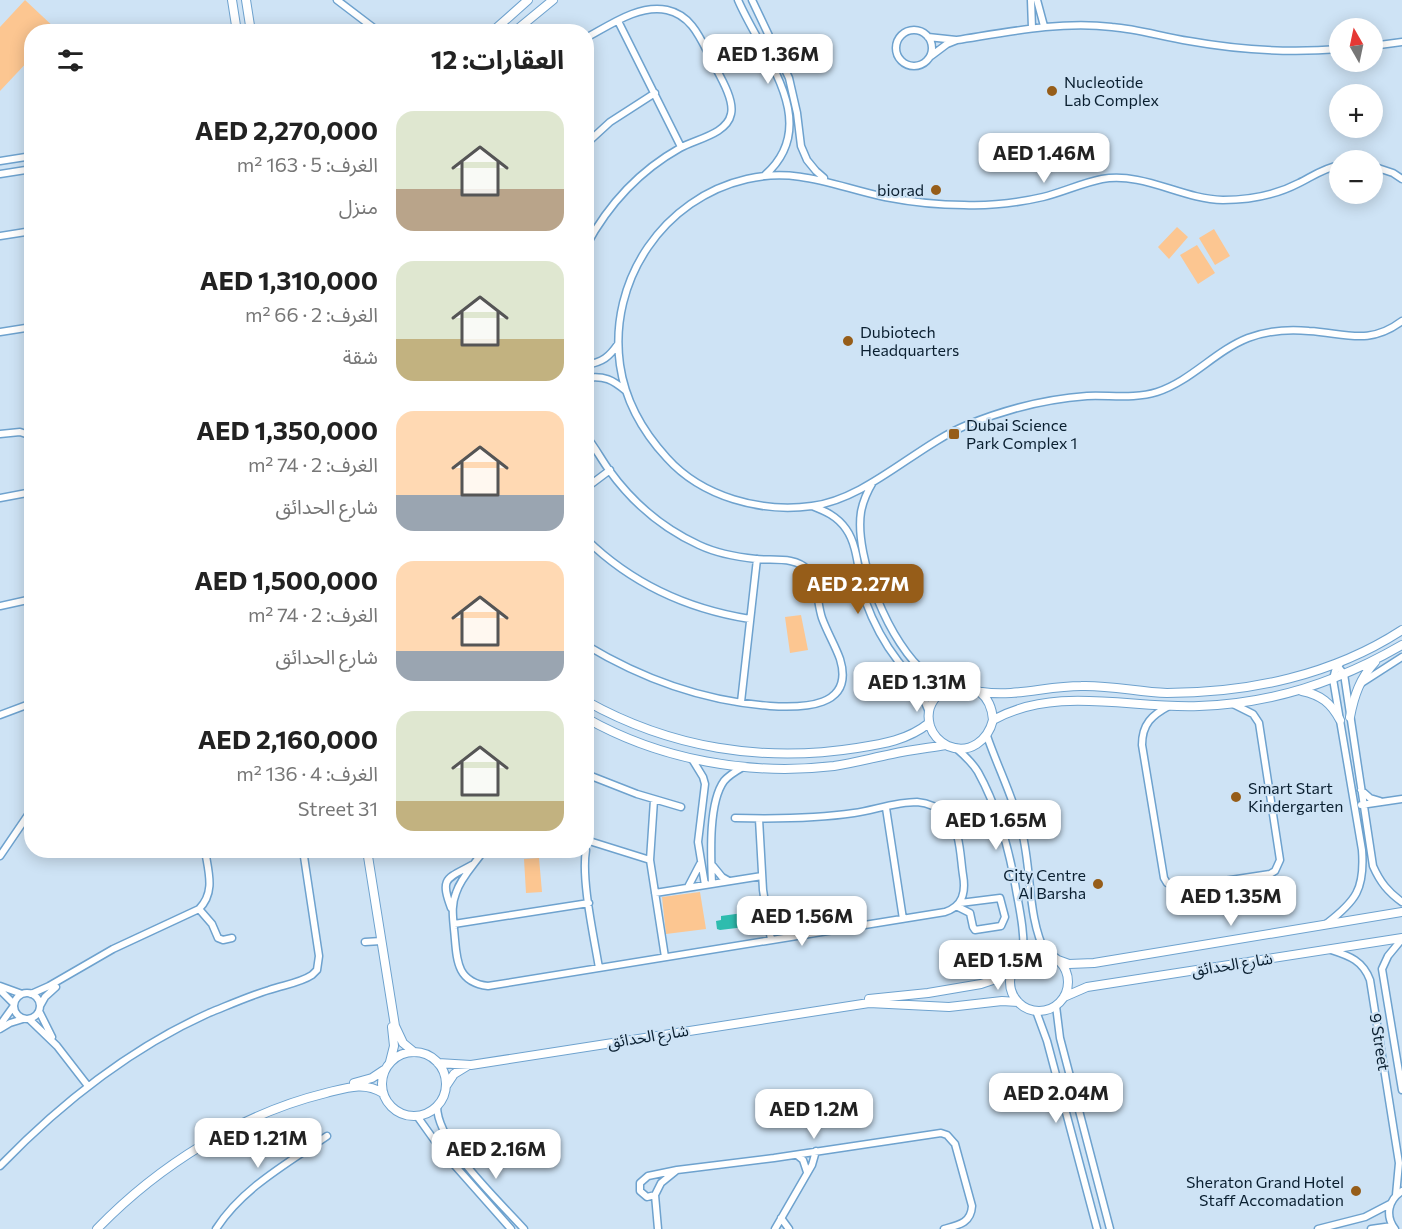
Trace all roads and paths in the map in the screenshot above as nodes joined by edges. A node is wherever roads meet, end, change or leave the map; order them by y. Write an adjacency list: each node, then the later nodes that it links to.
1 (232, 0): 11 (street)
2 (246, 0): 12 (street)
3 (337, 0): 13 (street)
4 (528, 0): 14 (street)
5 (553, 0): 15 (street)
6 (738, 0): 34 (street)
7 (752, 0): 36 (street)
8 (1030, 0): 17 (street)
9 (1037, 0): 16 (street)
10 (618, 21): 18 (street); 25 (street); 27 (street)
11 (236, 24)
12 (250, 24)
13 (368, 24)
14 (501, 24)
15 (524, 24)
16 (1044, 26): 17 (street); 23 (street)
17 (1032, 28): 20 (street)
18 (594, 34)
19 (928, 37): 20 (street); 24 (street); 24 (street)
20 (957, 40): 24 (street)
21 (1402, 42): 22 (street)
22 (1383, 45)
23 (1329, 49)
24 (931, 56)
25 (655, 93): 26 (street); 27 (street)
26 (594, 137)
27 (681, 147): 38 (street)
28 (24, 157): 29 (street)
29 (0, 161)
30 (1329, 168): 36 (street)
31 (24, 170): 33 (street)
32 (1383, 170): 35 (street)
33 (0, 174)
34 (765, 176): 36 (street); 43 (street)
35 (1402, 179)
36 (827, 181)
37 (24, 232): 39 (street)
38 (594, 233)
39 (0, 236)
40 (1402, 321): 51 (street)
41 (24, 328): 42 (street)
42 (0, 332)
43 (619, 343): 44 (street); 46 (street)
44 (594, 364)
45 (594, 378): 46 (street)
46 (627, 392): 55 (street)
47 (24, 433): 48 (street)
48 (0, 434)
49 (594, 447): 50 (street)
50 (610, 470): 52 (street); 57 (street)
51 (875, 479): 55 (street); 70 (street)
52 (594, 482)
53 (24, 494): 54 (street)
54 (0, 498)
55 (811, 506): 78 (street)
56 (594, 546): 60 (street)
57 (757, 559): 60 (street); 73 (street)
58 (24, 601): 59 (street)
59 (0, 606)
60 (750, 620): 73 (street)
61 (1402, 630): 66 (street)
62 (1402, 645): 65 (street)
63 (594, 650): 73 (street)
64 (1402, 657): 69 (street)
65 (1378, 658): 67 (street); 69 (street)
66 (1336, 665): 67 (street); 68 (street); 72 (street)
67 (1344, 674): 68 (street); 80 (street)
68 (1333, 679): 71 (street); 82 (street)
69 (1359, 684): 80 (street)
70 (958, 685): 72 (street); 78 (street)
71 (1301, 690): 74 (street); 82 (street)
72 (982, 692): 81 (street)
73 (741, 702)
74 (1233, 704): 77 (street); 77 (street)
75 (594, 705): 84 (street)
76 (24, 706): 79 (street)
77 (1169, 706): 81 (street)
78 (929, 712): 84 (street)
79 (0, 715)
80 (1350, 717): 91 (street)
81 (993, 720): 85 (street)
82 (1340, 720): 96 (street)
83 (594, 722): 88 (street)
84 (930, 723): 86 (street)
85 (987, 736): 87 (street); 136 (street)
86 (946, 745): 87 (street); 89 (street)
87 (956, 748): 138 (street)
88 (692, 759): 89 (street); 104 (street)
89 (743, 767): 103 (street)
90 (594, 777): 93 (street)
91 (1361, 790): 94 (street); 95 (street)
92 (1402, 799): 94 (street)
93 (654, 800): 97 (street); 111 (street)
94 (1384, 802): 95 (street)
95 (1364, 805): 96 (street); 121 (street)
96 (1354, 806): 129 (street)
97 (681, 807)
98 (886, 808): 100 (street); 123 (street); 127 (street)
99 (735, 818): 100 (street)
100 (759, 819): 115 (street)
101 (24, 821): 105 (street)
102 (594, 843): 111 (street)
103 (711, 848): 104 (street); 112 (street)
104 (699, 849): 114 (street)
105 (0, 856)
106 (206, 858): 124 (street)
107 (304, 858): 162 (street)
108 (368, 858): 133 (street)
109 (479, 858): 113 (street)
110 (585, 858): 122 (street)
111 (650, 860): 120 (street)
112 (711, 861): 116 (street); 117 (street)
113 (475, 864): 125 (street); 125 (street)
114 (700, 864): 118 (street); 119 (street)
115 (762, 876): 116 (street); 132 (street)
116 (730, 881): 117 (street)
117 (712, 884): 118 (street)
118 (705, 885): 119 (street)
119 (687, 887): 120 (street)
120 (655, 893): 137 (street)
121 (1402, 902)
122 (589, 903): 128 (street); 141 (street)
123 (958, 904): 123 (street); 127 (street)
124 (199, 909): 130 (street); 142 (street)
125 (453, 911): 128 (street)
126 (1402, 912): 129 (street, شارع الحدائق)
127 (903, 919): 132 (street)
128 (454, 924): 141 (street)
129 (1325, 924): 139 (street, شارع الحدائق)
130 (232, 938)
131 (1402, 938): 135 (street, شارع الحدائق); 164 (street, 9 Street)
132 (771, 940): 137 (street)
133 (381, 941): 134 (street); 147 (street)
134 (365, 942)
135 (1328, 949): 146 (street, شارع الحدائق); 175 (street, 9 Street)
136 (1046, 954): 138 (street); 139 (street)
137 (665, 957): 141 (street)
138 (1023, 959): 140 (street)
139 (1058, 960): 146 (street)
140 (1015, 966): 148 (street); 152 (street, شارع الحدائق)
141 (599, 968)
142 (70, 975): 145 (street); 151 (street)
143 (0, 988): 144 (street); 149 (street)
144 (23, 994): 145 (street); 149 (street)
145 (31, 994): 151 (street)
146 (1064, 997): 150 (street)
147 (390, 1002): 157 (street); 158 (street)
148 (1018, 1002): 152 (street, شارع الحدائق); 153 (street)
149 (14, 1005): 154 (street); 155 (street)
150 (1056, 1006): 153 (street); 189 (street)
151 (39, 1008): 154 (street); 156 (street)
152 (825, 1008): 160 (street, شارع الحدائق)
153 (1036, 1011): 188 (street)
154 (26, 1019): 155 (street); 156 (street)
155 (0, 1027)
156 (57, 1046): 162 (street)
157 (414, 1052): 158 (street); 159 (street)
158 (390, 1062): 161 (street)
159 (438, 1063): 160 (street, شارع الحدائق); 163 (street)
160 (471, 1065): 163 (street)
161 (385, 1070): 165 (street); 166 (street)
162 (87, 1086): 172 (street)
163 (446, 1086): 167 (street)
164 (1402, 1090)
165 (383, 1093): 166 (street); 168 (street)
166 (319, 1095): 180 (street)
167 (437, 1106): 168 (street); 183 (street)
168 (417, 1116): 182 (street)
169 (327, 1136): 181 (street)
170 (816, 1151): 171 (street); 174 (street); 187 (street)
171 (797, 1155): 173 (street); 174 (street)
172 (0, 1166)
173 (677, 1170): 176 (street); 176 (street)
174 (807, 1172): 178 (street)
175 (1399, 1193): 177 (street)
176 (655, 1195): 184 (street)
177 (1390, 1203): 179 (street); 190 (street)
178 (782, 1218): 185 (street); 186 (street)
179 (1394, 1227): 191 (street)
180 (97, 1229)
181 (216, 1229)
182 (511, 1229)
183 (524, 1229)
184 (658, 1229)
185 (775, 1229)
186 (789, 1229)
187 (944, 1229)
188 (1097, 1229)
189 (1110, 1229)
190 (1318, 1229)
191 (1371, 1229)

